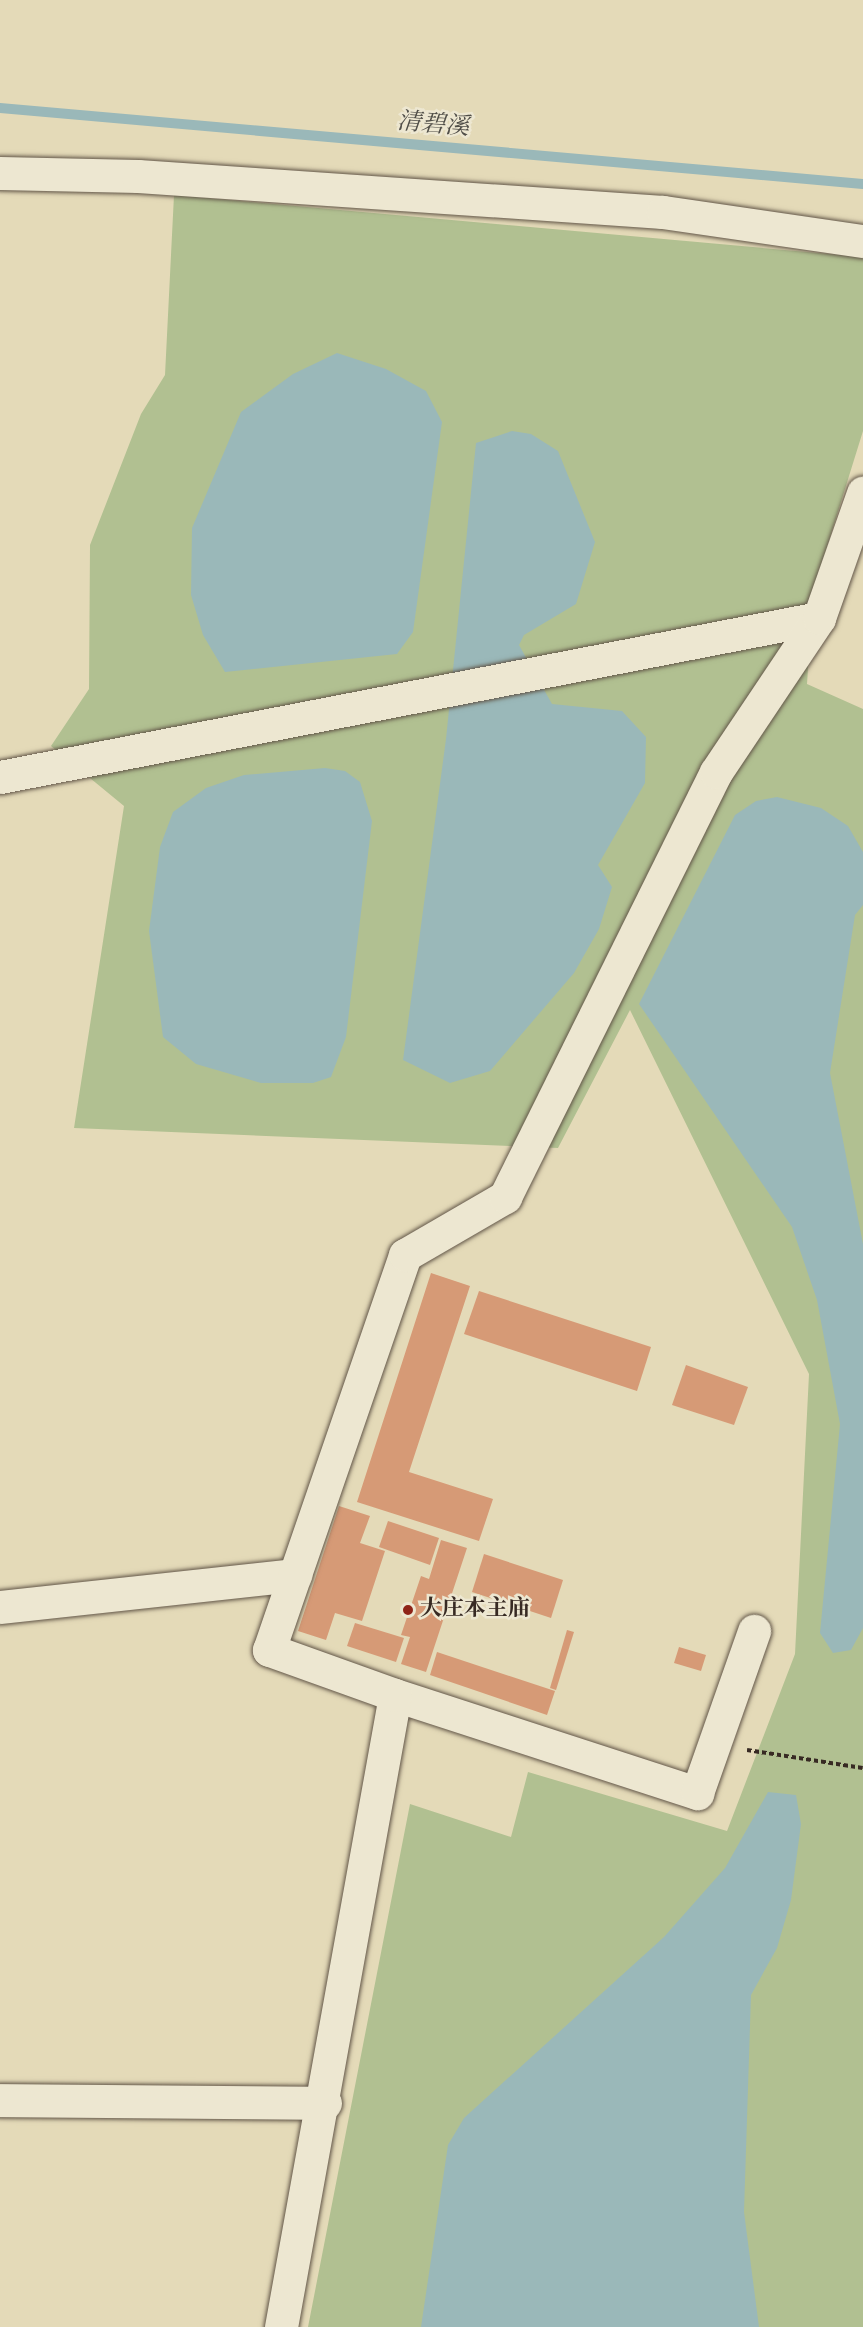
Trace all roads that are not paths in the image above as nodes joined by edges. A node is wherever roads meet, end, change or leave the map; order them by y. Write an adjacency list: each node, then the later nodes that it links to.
1 (0, 173): 2 (street)
2 (863, 241)
3 (863, 493): 4 (street)
4 (819, 618): 5 (street); 6 (street)
5 (0, 777)
6 (295, 1575): 7 (street); 9 (street)
7 (0, 1607)
8 (754, 1631): 9 (street)
9 (395, 1695): 11 (street)
10 (0, 2100): 11 (street)
11 (325, 2103): 12 (street)
12 (281, 2327)

